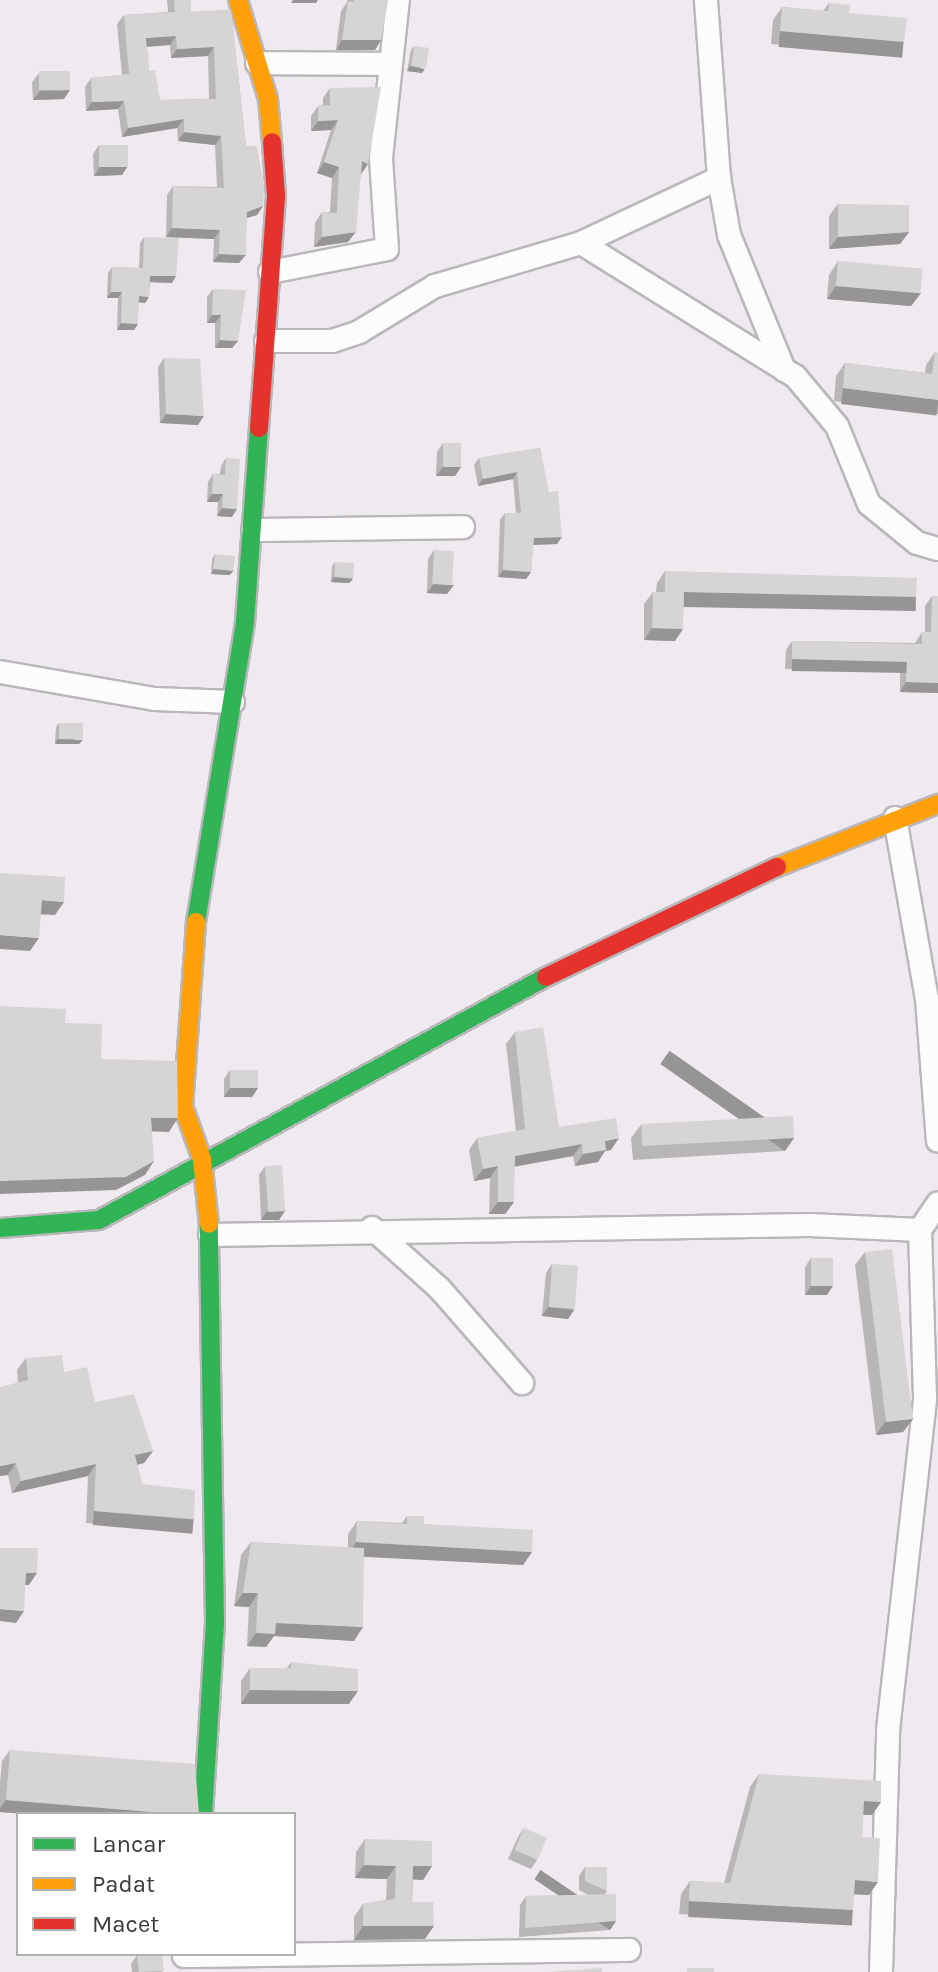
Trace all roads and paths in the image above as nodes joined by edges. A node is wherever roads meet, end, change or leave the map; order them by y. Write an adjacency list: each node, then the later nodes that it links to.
1 (238, 0): 4 (street)
2 (398, 0): 5 (street)
3 (706, 0): 6 (street)
4 (257, 63): 5 (street); 8 (street)
5 (385, 64): 8 (street)
6 (719, 178): 7 (street); 10 (street)
7 (581, 243): 9 (street); 10 (street)
8 (270, 272): 9 (street)
9 (266, 341): 12 (street)
10 (784, 370): 13 (street)
11 (463, 527): 12 (street)
12 (253, 530): 15 (street)
13 (938, 549)
14 (0, 672): 15 (street)
15 (233, 702): 19 (street)
16 (938, 804): 17 (street)
17 (895, 818): 18 (street); 19 (street)
18 (938, 1141)
19 (202, 1159): 21 (street); 24 (street)
20 (938, 1203): 23 (street)
21 (0, 1228)
22 (372, 1228): 23 (street); 24 (street); 25 (street)
23 (920, 1230): 29 (street)
24 (210, 1235): 26 (street)
25 (522, 1383)
26 (203, 1812)
27 (629, 1950): 28 (street)
28 (179, 1961)
29 (881, 1972)

